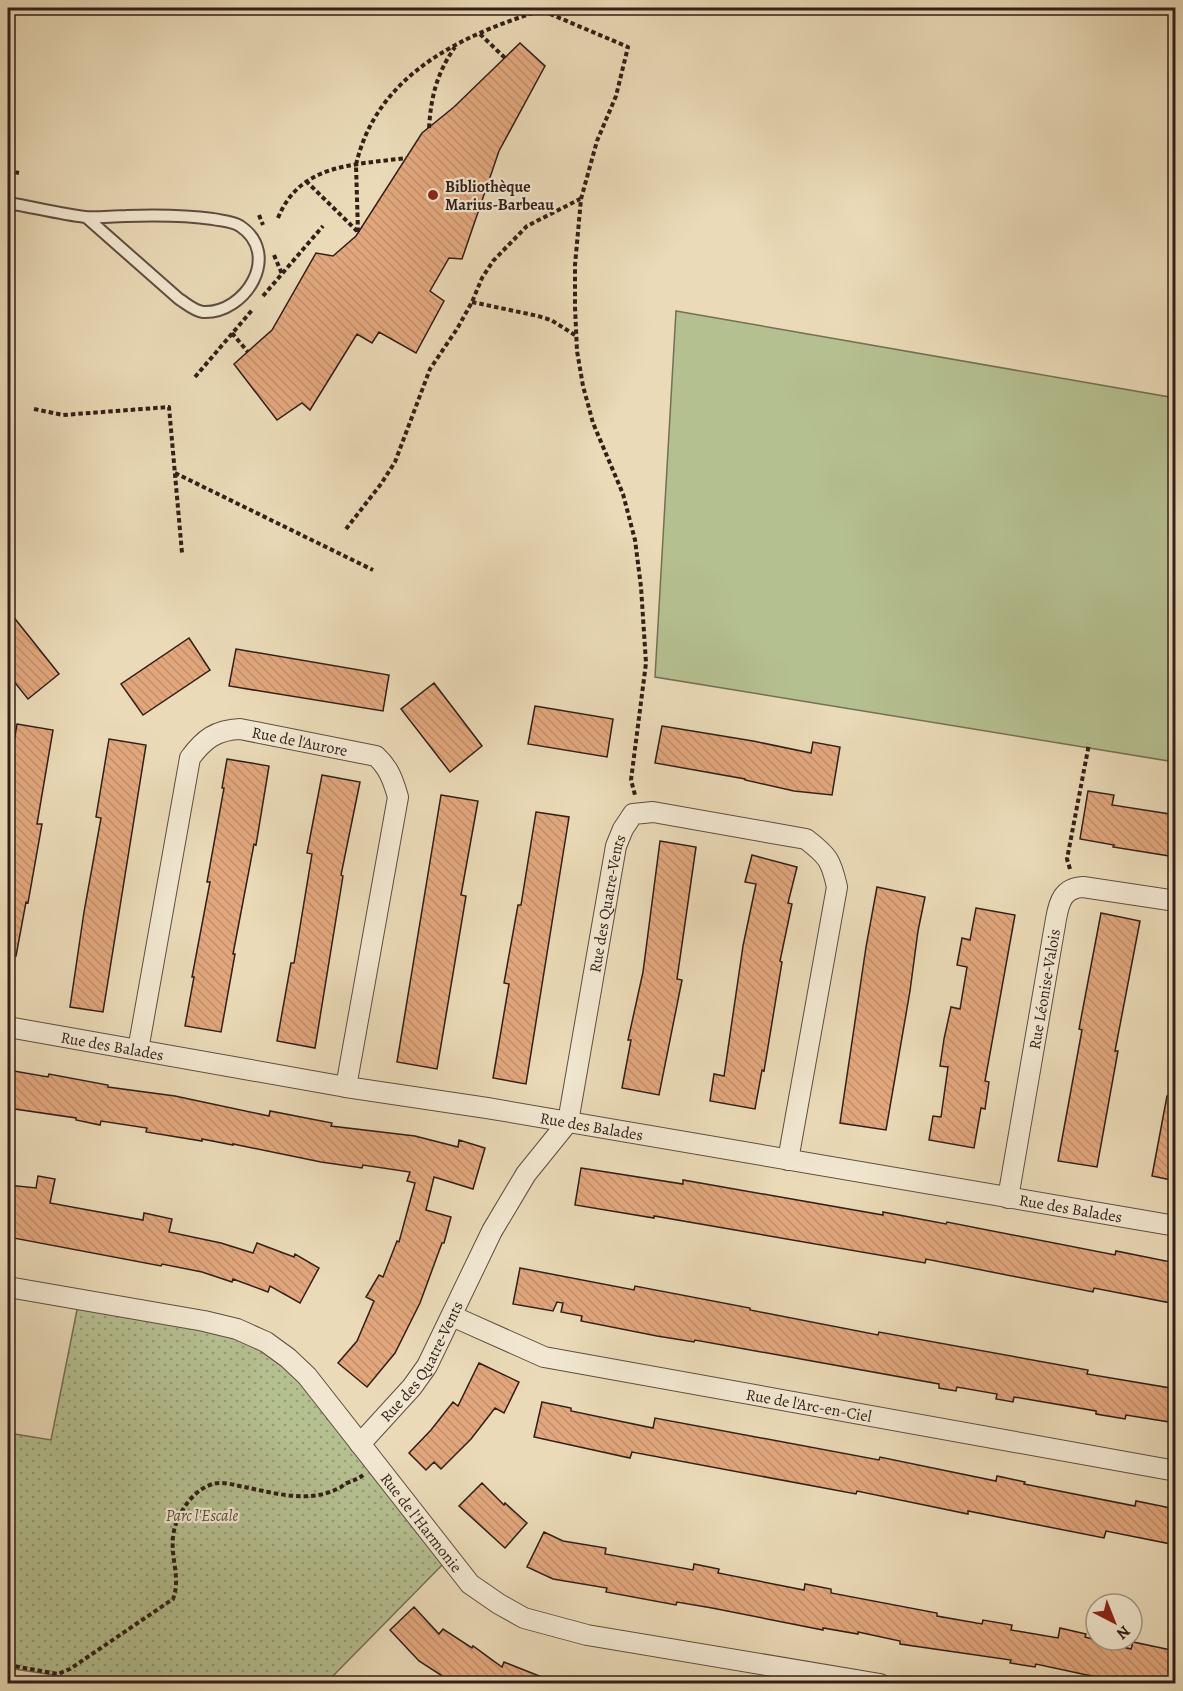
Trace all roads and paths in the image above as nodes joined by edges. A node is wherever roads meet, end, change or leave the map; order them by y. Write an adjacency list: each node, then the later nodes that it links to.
1 (536, 8): 3 (path)
2 (549, 8): 3 (path)
3 (543, 9): 4 (path); 13 (path)
4 (480, 34): 5 (path); 6 (path)
5 (456, 46): 7 (path); 9 (path)
6 (505, 58)
7 (429, 128)
8 (406, 158): 9 (path)
9 (356, 165): 12 (path); 12 (path)
10 (8, 171): 11 (path)
11 (19, 173)
12 (306, 182): 16 (path)
13 (581, 198): 17 (path); 19 (path)
14 (9, 203): 15 (lane)
15 (86, 217): 15 (lane)
16 (278, 218)
17 (472, 302): 19 (path); 23 (path)
18 (232, 333): 20 (path)
19 (576, 336): 27 (path)
20 (248, 352)
21 (34, 409): 22 (path)
22 (175, 473): 24 (path); 25 (path)
23 (346, 529)
24 (182, 553)
25 (373, 570)
26 (1089, 744): 28 (path)
27 (635, 793)
28 (1075, 888): 29 (street); 35 (street, Rue Léonise-Valois)
29 (1176, 901)
30 (8, 1027): 31 (street, Rue des Balades)
31 (138, 1050): 32 (street, Rue des Balades); 32 (street, Rue de l'Aurore)
32 (346, 1087): 33 (street, Rue des Balades)
33 (568, 1122): 34 (street, Rue des Balades); 34 (street, Rue des Quatre-Vents); 38 (street, Rue des Quatre-Vents)
34 (788, 1160): 35 (street, Rue des Balades)
35 (1008, 1198): 36 (street, Rue des Balades)
36 (1176, 1226)
37 (8, 1287): 39 (street, Rue de l'Harmonie)
38 (452, 1316): 39 (street, Rue des Quatre-Vents); 41 (street, Rue de l'Arc-en-Ciel)
39 (360, 1444): 40 (street, Rue de l'Harmonie)
40 (376, 1465): 42 (path); 43 (street, Rue de l'Harmonie)
41 (1176, 1471)
42 (8, 1665)
43 (880, 1683)

